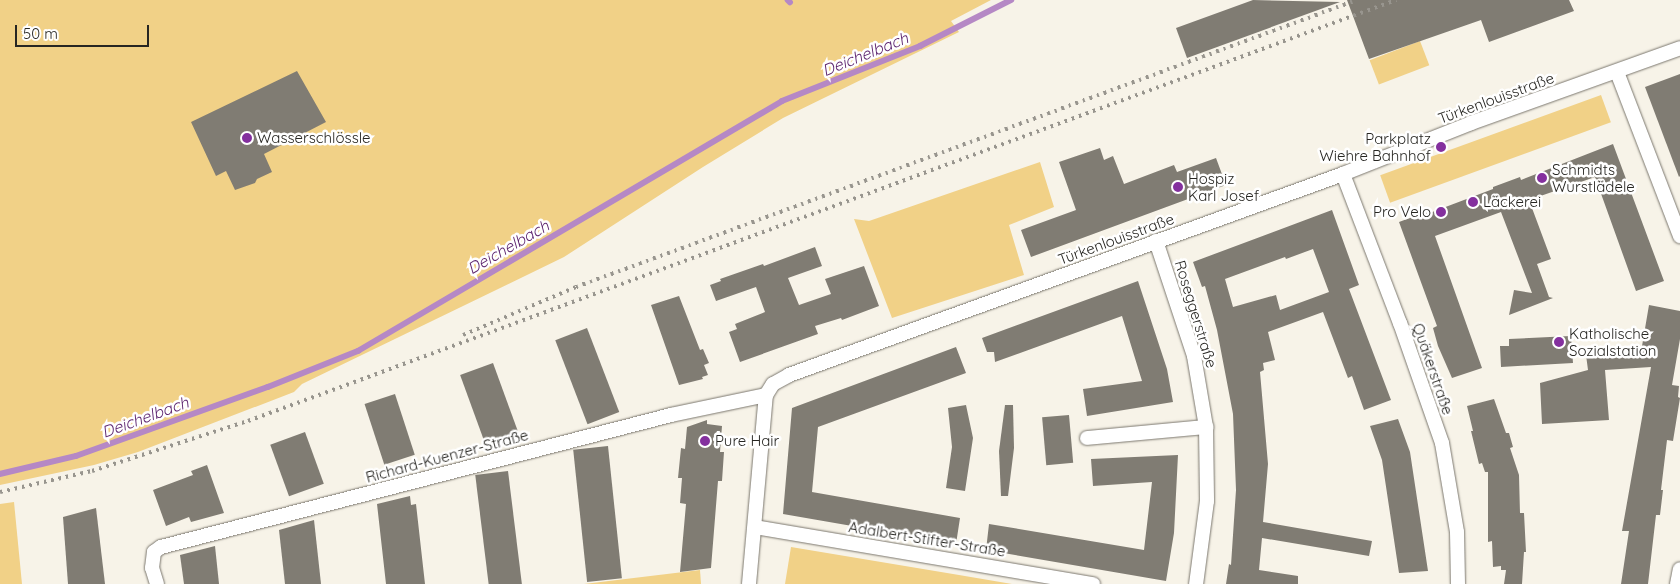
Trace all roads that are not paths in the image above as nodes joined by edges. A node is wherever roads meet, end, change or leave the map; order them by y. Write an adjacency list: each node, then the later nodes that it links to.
1 (1680, 48): 2 (street, Türkenlouisstraße)
2 (1617, 72): 3 (street, Türkenlouisstraße); 4 (street)
3 (1343, 174): 5 (street, Türkenlouisstraße); 15 (street, Quäkerstraße)
4 (1680, 236)
5 (1156, 241): 6 (street, Türkenlouisstraße); 7 (street, Roseggerstraße)
6 (766, 395): 9 (street); 11 (street, Richard-Kuenzer-Straße)
7 (1206, 428): 8 (street); 14 (street, Roseggerstraße)
8 (1087, 438)
9 (755, 527): 12 (street); 13 (street, Adalbert-Stifter-Straße)
10 (1680, 569): 16 (street)
11 (157, 584)
12 (749, 584)
13 (1093, 584)
14 (1196, 584)
15 (1458, 584)
16 (1678, 584)

